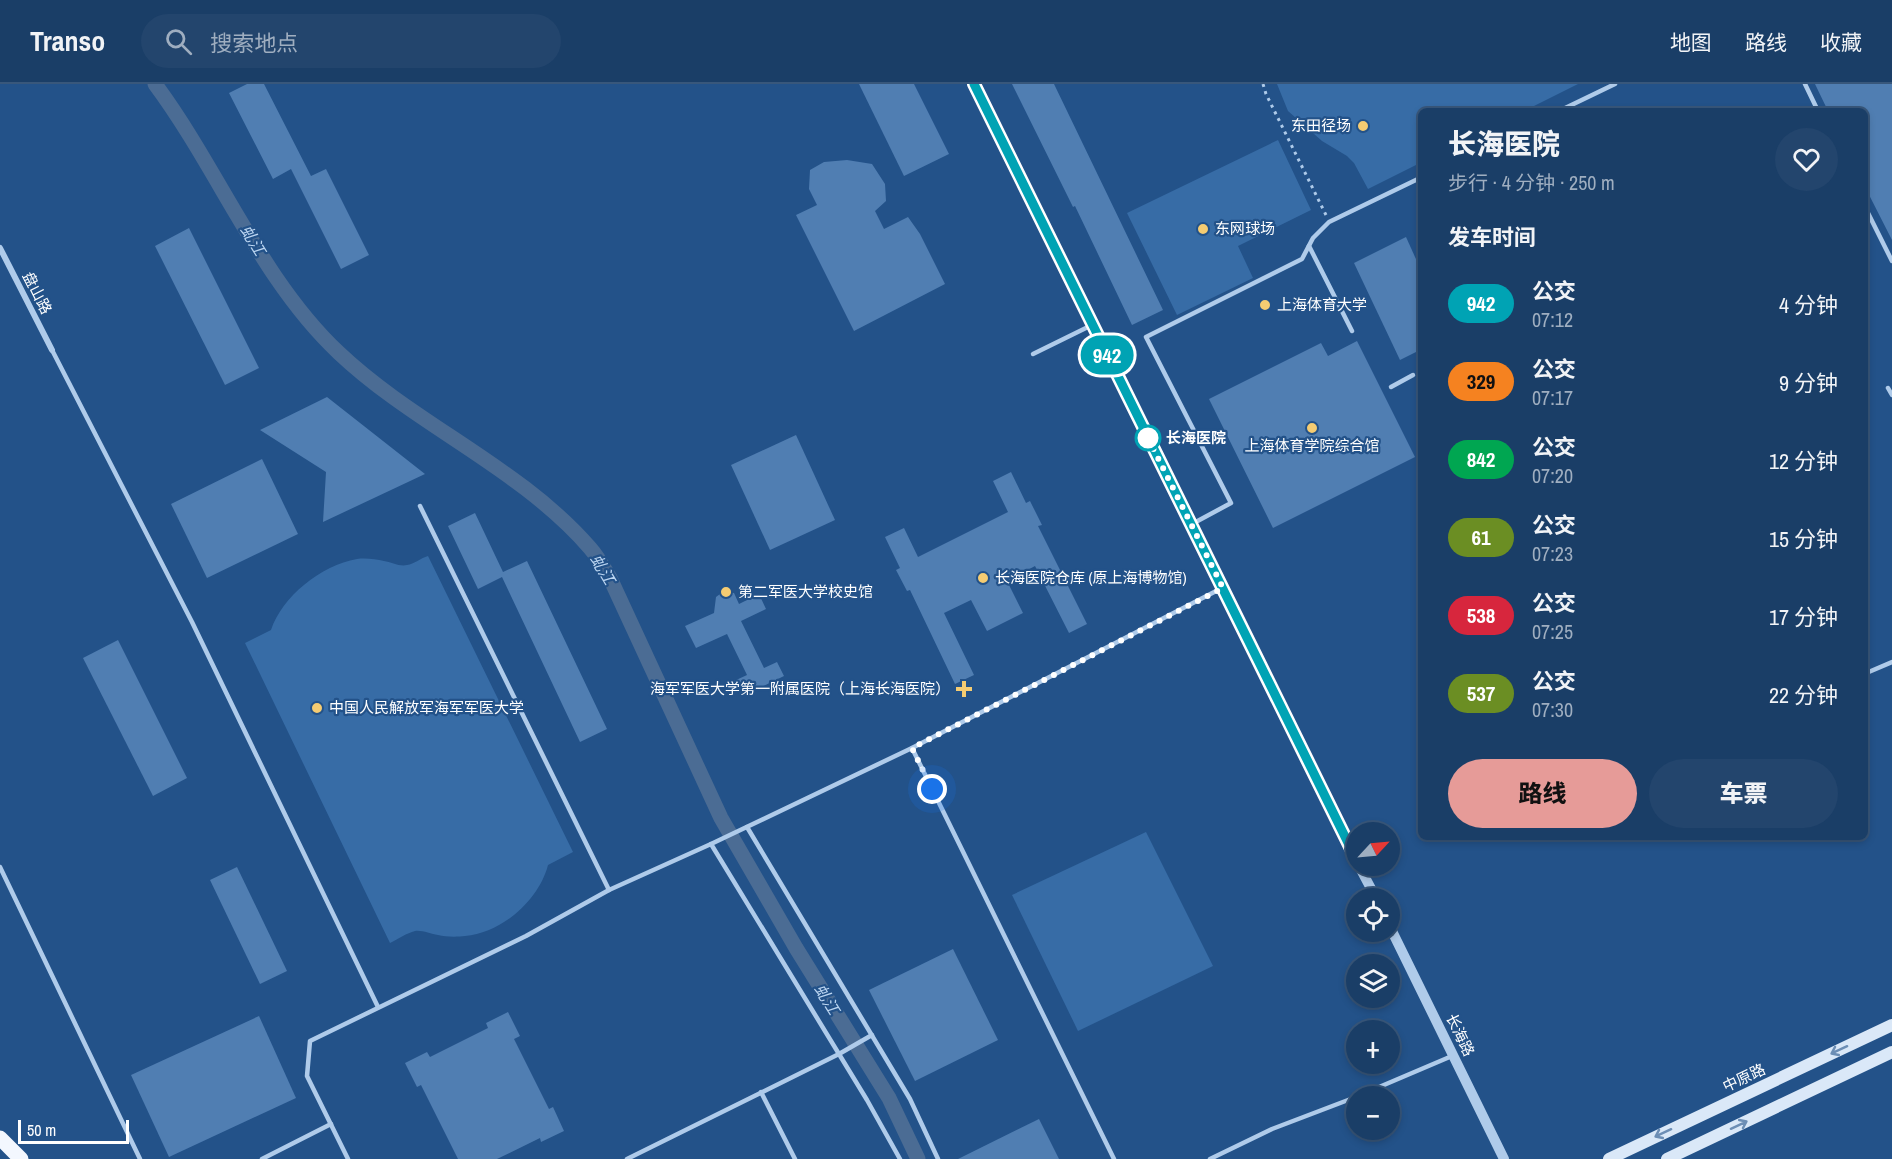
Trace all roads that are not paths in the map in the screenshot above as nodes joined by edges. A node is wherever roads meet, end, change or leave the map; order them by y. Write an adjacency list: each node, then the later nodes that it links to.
1 (974, 84): 11 (street)
2 (1615, 84): 4 (lane)
3 (1805, 84): 5 (lane)
4 (1565, 108)
5 (1817, 108)
6 (1418, 179): 8 (lane)
7 (1868, 213): 10 (lane)
8 (1309, 246): 12 (lane); 20 (lane)
9 (0, 248): 13 (street, 盘山路)
10 (1892, 261)
11 (1092, 325): 14 (lane); 20 (street)
12 (1352, 331)
13 (52, 350): 31 (lane)
14 (1033, 354)
15 (1413, 375): 16 (lane)
16 (1391, 387)
17 (1888, 388): 18 (lane)
18 (1892, 395)
19 (420, 506): 29 (lane)
20 (1192, 524): 21 (street)
21 (1223, 588): 24 (lane); 26 (street)
22 (1892, 662): 23 (lane)
23 (1868, 672)
24 (912, 748): 25 (lane); 50 (lane)
25 (744, 828): 27 (lane); 33 (lane)
26 (1346, 839)
27 (711, 844): 29 (lane); 35 (lane)
28 (0, 867): 43 (lane)
29 (609, 890): 31 (lane)
30 (1398, 942): 36 (street, 长海路)
31 (378, 1008): 40 (lane)
32 (1892, 1025): 53 (main road, 中原路, one-way to 53)
33 (872, 1035): 35 (lane); 49 (lane)
34 (1892, 1052): 54 (main road, one-way to 34)
35 (838, 1054): 38 (lane); 48 (lane)
36 (1454, 1055): 37 (lane); 52 (street, 长海路)
37 (1382, 1086)
38 (761, 1092): 46 (lane); 47 (lane)
39 (1346, 1101): 51 (lane)
40 (331, 1124): 44 (lane); 45 (lane)
41 (0, 1138): 42 (main road)
42 (21, 1159)
43 (140, 1159)
44 (262, 1159)
45 (348, 1159)
46 (627, 1159)
47 (795, 1159)
48 (900, 1159)
49 (938, 1159)
50 (1114, 1159)
51 (1210, 1159)
52 (1504, 1159)
53 (1609, 1159)
54 (1667, 1159)

